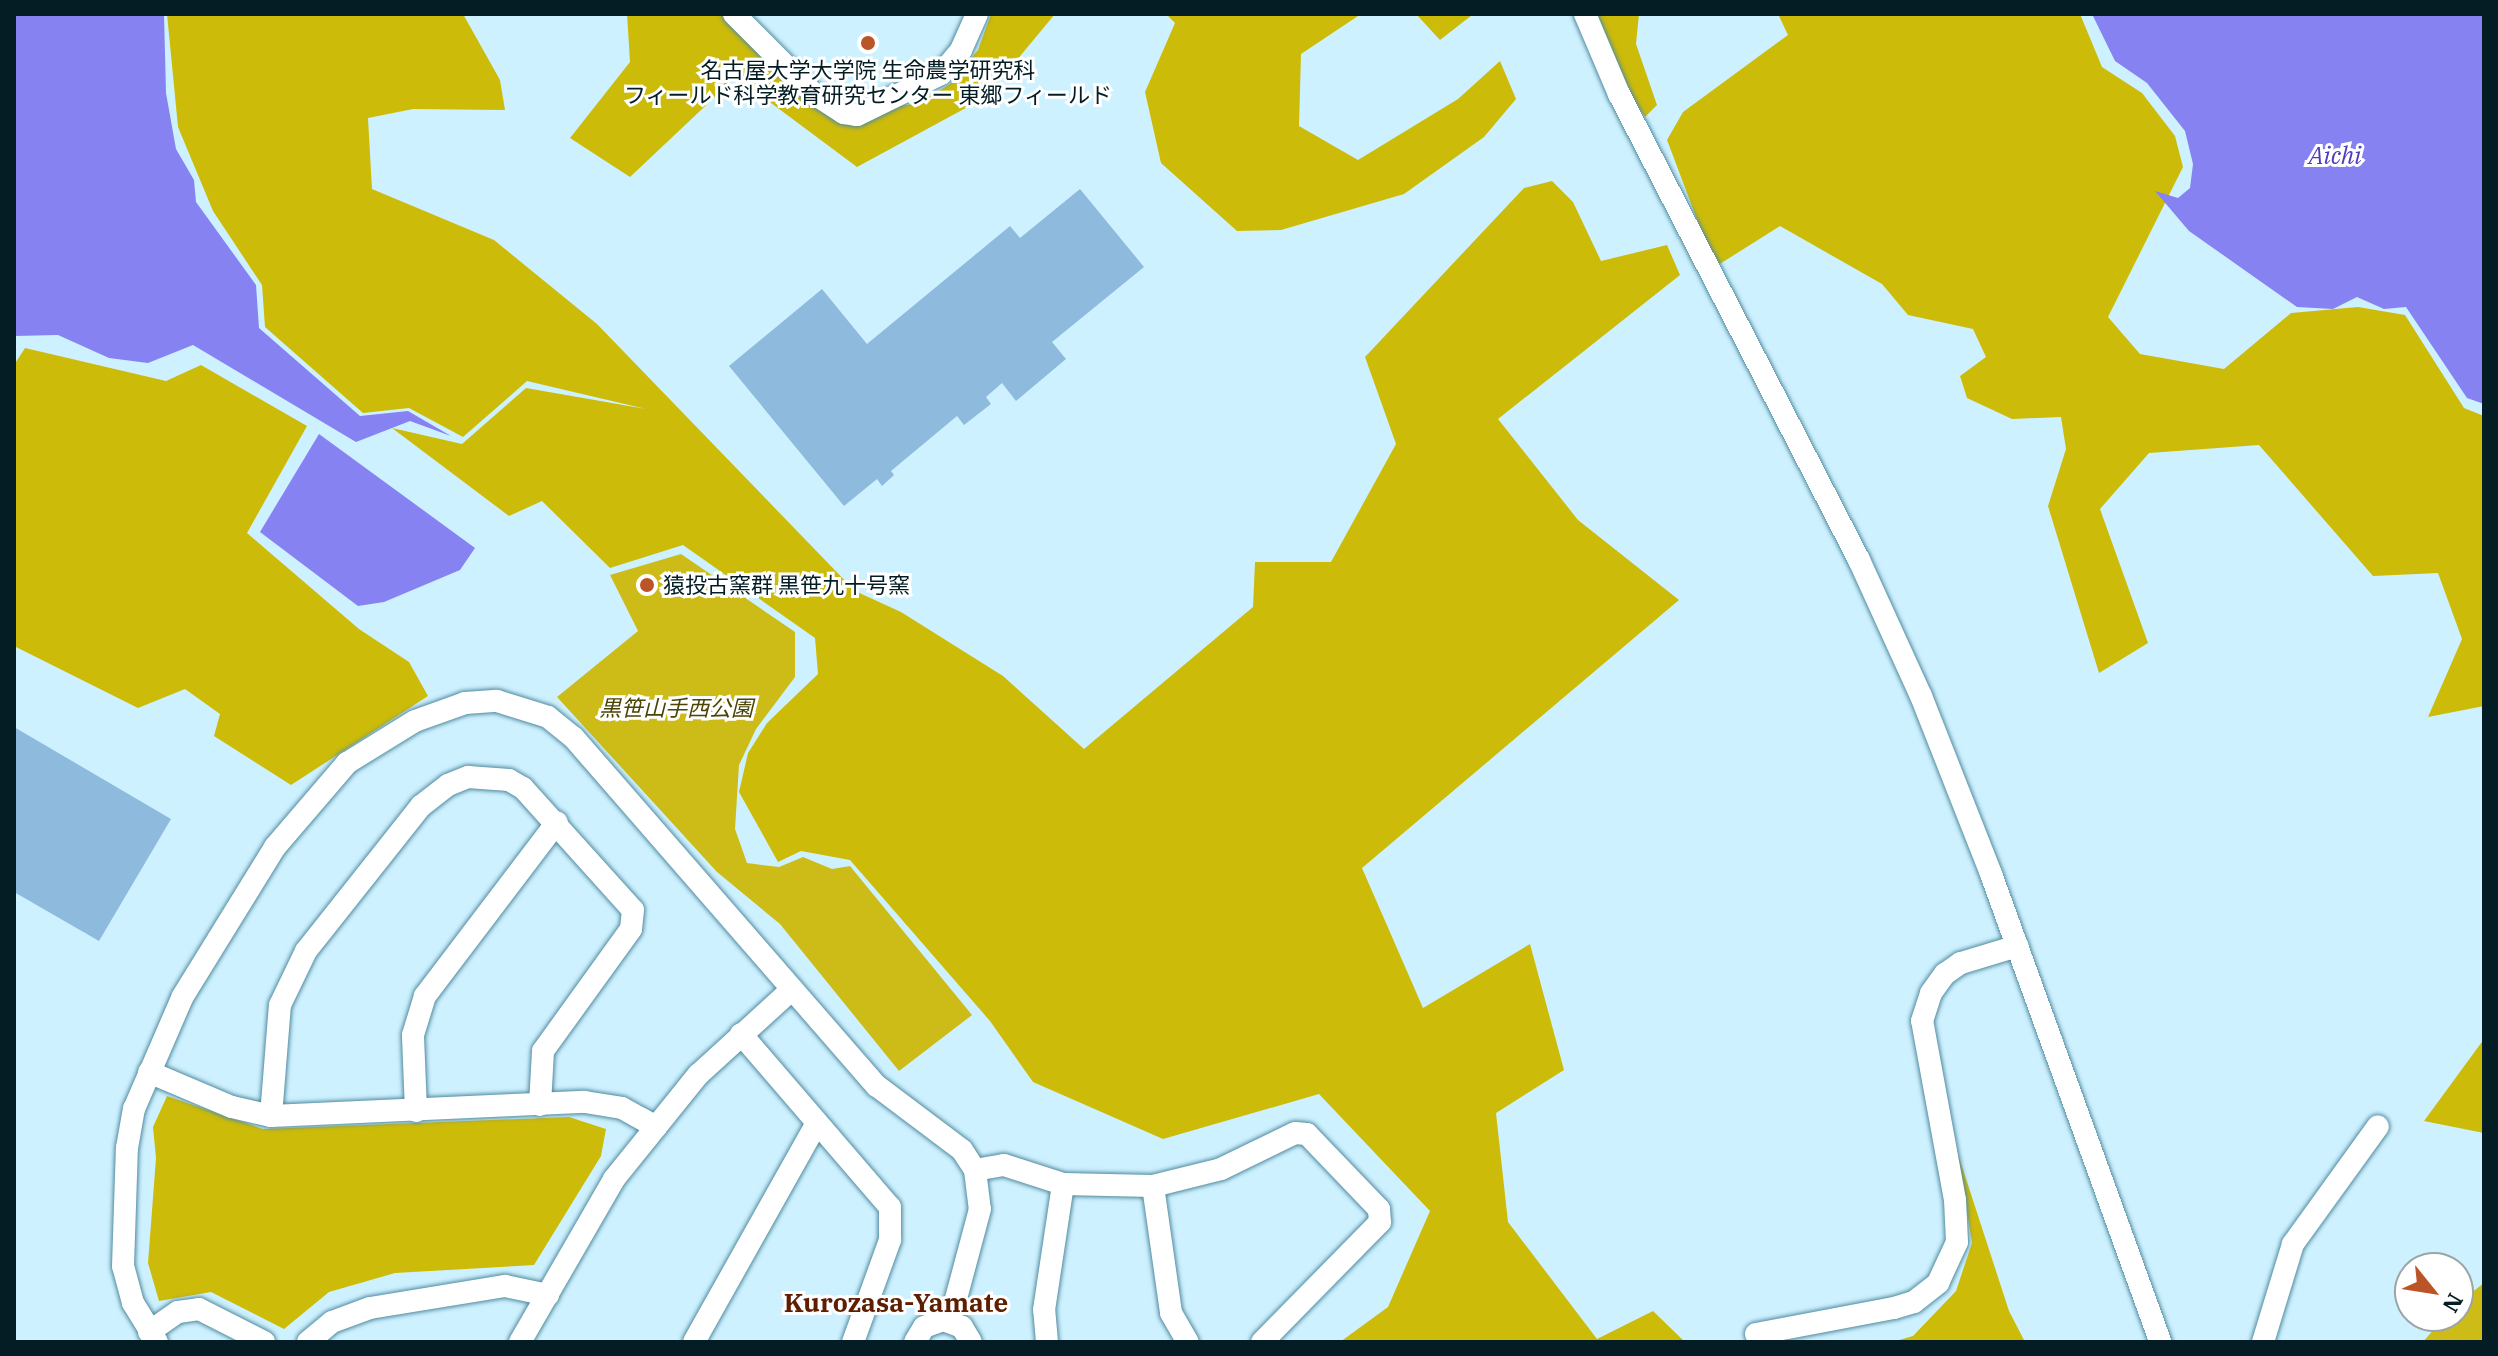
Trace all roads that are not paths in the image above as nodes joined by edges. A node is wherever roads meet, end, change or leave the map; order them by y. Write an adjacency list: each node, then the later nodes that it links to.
1 (734, 14): 2 (street)
2 (977, 14)
3 (1585, 14): 5 (street)
4 (557, 822): 9 (street); 10 (street); 11 (street)
5 (2017, 946): 20 (street); 32 (street)
6 (791, 990): 7 (street); 8 (street); 15 (street)
7 (741, 1034): 12 (street); 14 (street)
8 (149, 1072): 11 (street); 21 (street)
9 (540, 1105): 10 (street); 14 (street)
10 (416, 1111): 11 (street)
11 (271, 1116)
12 (817, 1123): 25 (street); 26 (street)
13 (2378, 1126): 33 (street)
14 (656, 1127): 18 (street)
15 (975, 1170): 16 (street); 19 (street)
16 (1063, 1184): 17 (street); 29 (street)
17 (1153, 1186): 30 (street); 31 (street)
18 (548, 1295): 23 (street); 24 (street)
19 (950, 1321): 27 (street); 28 (street)
20 (1756, 1334)
21 (153, 1337): 22 (street)
22 (264, 1342)
23 (308, 1342)
24 (520, 1342)
25 (694, 1342)
26 (853, 1342)
27 (915, 1342)
28 (971, 1342)
29 (1047, 1342)
30 (1188, 1342)
31 (1262, 1342)
32 (2160, 1342)
33 (2263, 1342)

